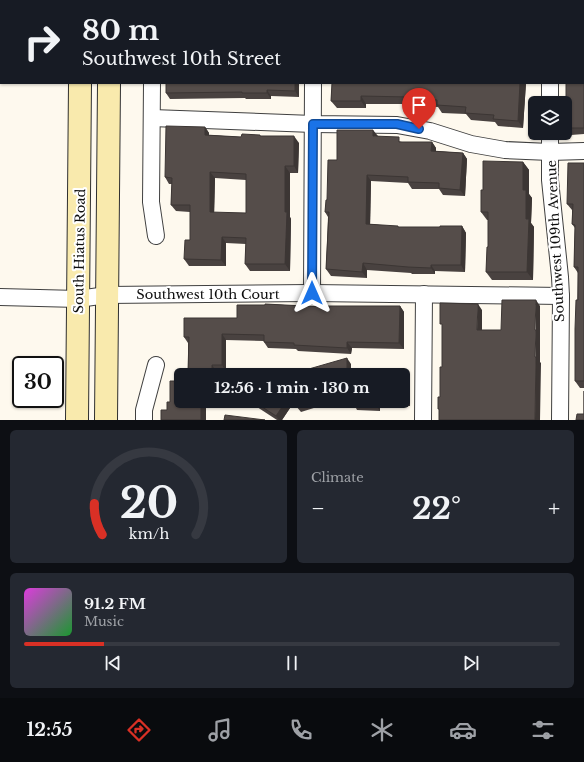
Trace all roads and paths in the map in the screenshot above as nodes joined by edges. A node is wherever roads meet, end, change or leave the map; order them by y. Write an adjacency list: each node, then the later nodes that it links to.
1 (80, 84): 18 (main road, South Hiatus Road)
2 (109, 84): 14 (main road)
3 (152, 84): 7 (street)
4 (313, 84): 8 (street)
5 (550, 84): 6 (street)
6 (550, 96)
7 (152, 118): 8 (street); 12 (street)
8 (313, 124): 10 (street); 13 (street)
9 (550, 140): 10 (street, Southwest 109th Avenue)
10 (550, 152): 11 (street); 16 (street, Southwest 109th Avenue)
11 (584, 152)
12 (156, 236)
13 (312, 293): 14 (street, Southwest 10th Court); 15 (street, Southwest 10th Court)
14 (107, 294): 18 (street, Southwest 10th Court); 21 (main road)
15 (424, 294): 16 (street, Southwest 10th Court); 23 (street)
16 (561, 296): 24 (street, Southwest 109th Avenue)
17 (0, 297): 18 (street, Southwest 10th Court)
18 (78, 299): 20 (main road, South Hiatus Road)
19 (156, 365): 22 (street)
20 (78, 420)
21 (106, 420)
22 (144, 420)
23 (423, 420)
24 (560, 420)

